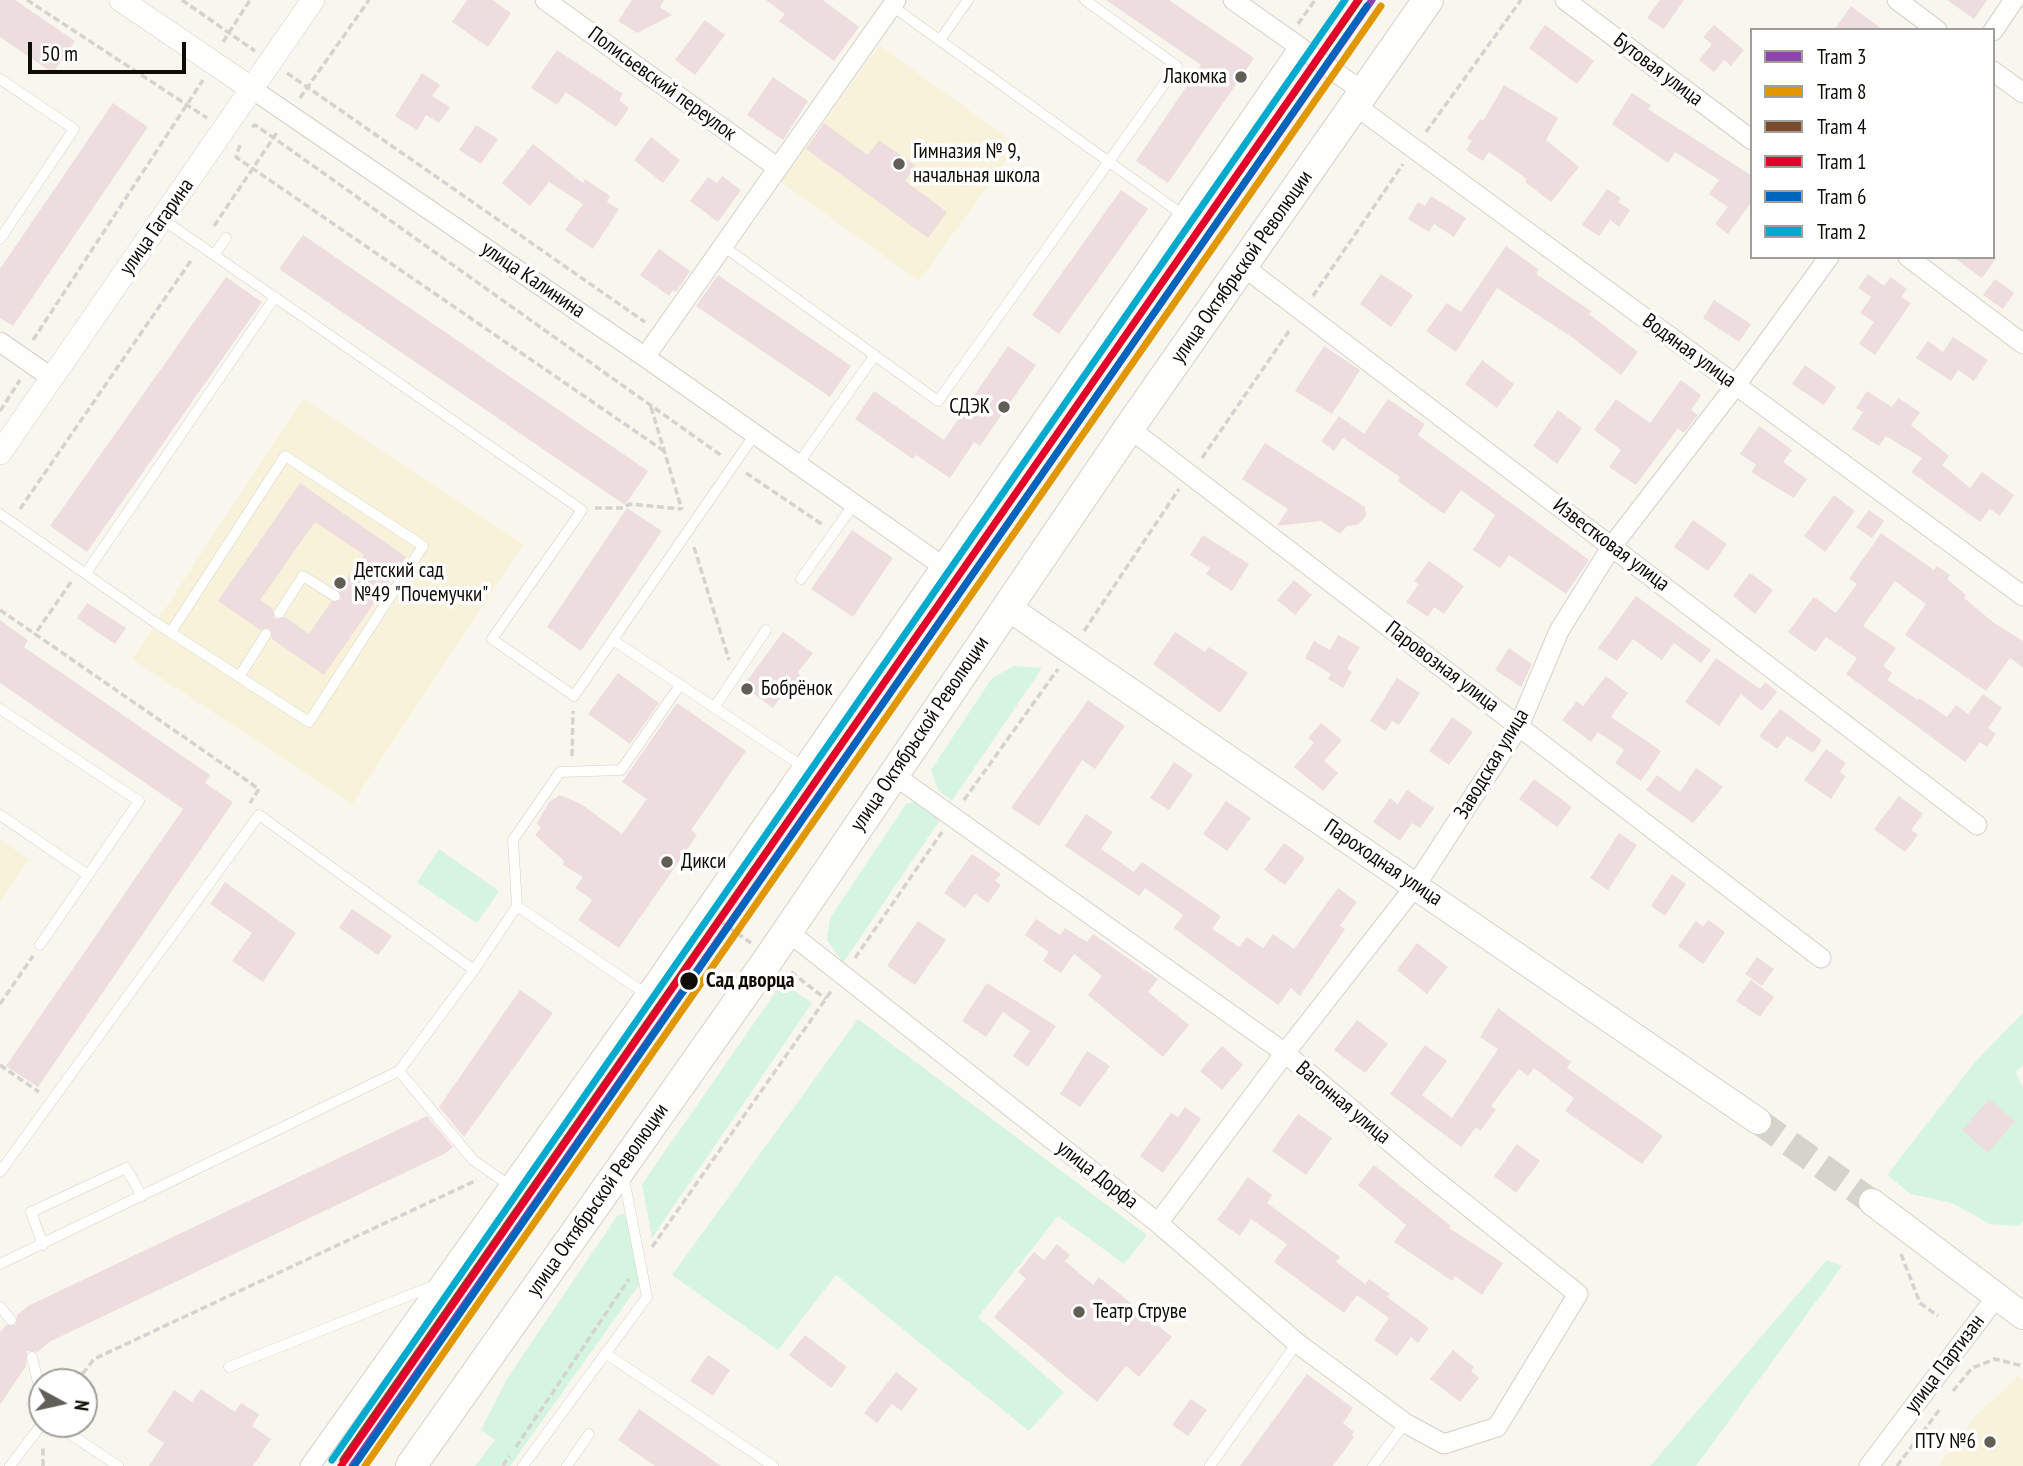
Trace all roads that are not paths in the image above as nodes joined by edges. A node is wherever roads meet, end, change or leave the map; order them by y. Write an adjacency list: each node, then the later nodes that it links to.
1 (121, 0): 18 (street, улица Калинина)
2 (313, 0): 18 (street, улица Гагарина)
3 (545, 0): 23 (street, Полисьевский переулок)
4 (968, 0): 14 (lane)
5 (1085, 0): 22 (lane)
6 (1233, 0): 15 (street, Водяная улица)
7 (1428, 0): 20 (main road, улица Октябрьской Революции)
8 (1565, 0): 21 (street, Бутовая улица)
9 (1896, 0): 12 (street)
10 (2014, 0): 13 (street)
11 (890, 2): 14 (lane); 23 (street)
12 (1934, 28)
13 (1995, 28)
14 (940, 40): 22 (lane)
15 (1299, 47): 20 (street, Водяная улица); 24 (street)
16 (1995, 72): 19 (street)
17 (0, 79): 27 (lane)
18 (251, 89): 25 (street, улица Гагарина); 37 (street, улица Калинина)
19 (2023, 93)
20 (1360, 99): 32 (main road, улица Октябрьской Революции); 39 (street, Водяная улица)
21 (1750, 139)
22 (1109, 162): 24 (lane); 36 (lane)
23 (778, 168): 28 (street)
24 (1183, 215): 47 (street)
25 (162, 219): 29 (lane); 38 (street, улица Гагарина)
26 (226, 238): 29 (lane)
27 (0, 239)
28 (723, 246): 36 (lane); 37 (street)
29 (215, 255): 33 (lane)
30 (1828, 259): 39 (street, Заводская улица)
31 (1911, 259): 35 (street)
32 (1244, 267): 40 (main road, улица Октябрьской Революции); 46 (street, Известковая улица)
33 (275, 297): 48 (lane); 57 (lane)
34 (0, 342): 38 (street)
35 (2023, 344)
36 (875, 355): 43 (lane)
37 (645, 357): 41 (street, улица Калинина)
38 (52, 378): 42 (street, улица Гагарина)
39 (1737, 385): 46 (street, Заводская улица); 51 (street, Водяная улица)
40 (1129, 428): 52 (main road, улица Октябрьской Революции); 62 (street, Паровозная улица)
41 (755, 434): 43 (street, улица Калинина); 57 (lane)
42 (0, 453)
43 (797, 464): 44 (street, улица Калинина)
44 (854, 504): 47 (street, улица Калинина); 49 (lane)
45 (0, 514): 48 (lane)
46 (1612, 546): 62 (street, Заводская улица); 66 (street, Известковая улица)
47 (941, 565): 63 (street)
48 (86, 573): 55 (lane)
49 (801, 579)
50 (335, 596): 53 (lane)
51 (2023, 596)
52 (1007, 607): 64 (main road, улица Октябрьской Революции); 68 (main road, Пароходная улица)
53 (279, 613)
54 (766, 630): 60 (lane)
55 (171, 632): 58 (lane); 58 (lane)
56 (266, 635): 58 (lane)
57 (613, 640): 59 (lane)
58 (239, 677)
59 (680, 685): 60 (lane); 69 (lane)
60 (714, 708): 63 (lane)
61 (0, 709): 67 (lane)
62 (1519, 726): 68 (street, Заводская улица); 72 (street, Паровозная улица)
63 (802, 766): 74 (street)
64 (891, 773): 70 (main road, улица Октябрьской Революции); 75 (street, Вагонная улица)
65 (0, 816): 67 (lane)
66 (1977, 825)
67 (88, 875): 71 (lane)
68 (1416, 885): 75 (street, Заводская улица); 77 (main road, Пароходная улица)
69 (517, 906): 73 (lane); 74 (lane)
70 (787, 931): 78 (main road, улица Октябрьской Революции); 83 (street, улица Дорфа)
71 (40, 945)
72 (1821, 958)
73 (474, 970): 76 (lane); 79 (lane)
74 (646, 994): 80 (street)
75 (1284, 1053): 83 (street, Заводская улица); 96 (street, Вагонная улица)
76 (399, 1071): 80 (lane); 81 (lane)
77 (1758, 1121)
78 (622, 1167): 92 (lane); 103 (main road, улица Октябрьской Революции)
79 (0, 1172)
80 (509, 1185): 86 (street)
81 (142, 1196): 84 (lane); 84 (lane)
82 (1872, 1202): 87 (main road)
83 (1158, 1223): 91 (street, улица Дорфа)
84 (43, 1245): 85 (lane)
85 (0, 1264)
86 (437, 1284): 94 (lane); 102 (street)
87 (1997, 1296): 89 (main road); 109 (street, улица Партизан)
88 (0, 1307): 90 (lane)
89 (2023, 1316)
90 (11, 1320)
91 (1297, 1343): 96 (street, улица Дорфа); 107 (lane)
92 (605, 1353): 104 (lane); 106 (lane)
93 (32, 1357): 95 (lane)
94 (229, 1367)
95 (35, 1368)
96 (1405, 1423): 108 (lane)
97 (589, 1434): 105 (lane)
98 (32, 1438): 100 (lane)
99 (76, 1438): 101 (lane)
100 (10, 1466)
101 (118, 1466)
102 (310, 1466)
103 (411, 1466)
104 (523, 1466)
105 (567, 1466)
106 (774, 1466)
107 (1210, 1466)
108 (1373, 1466)
109 (1869, 1466)

